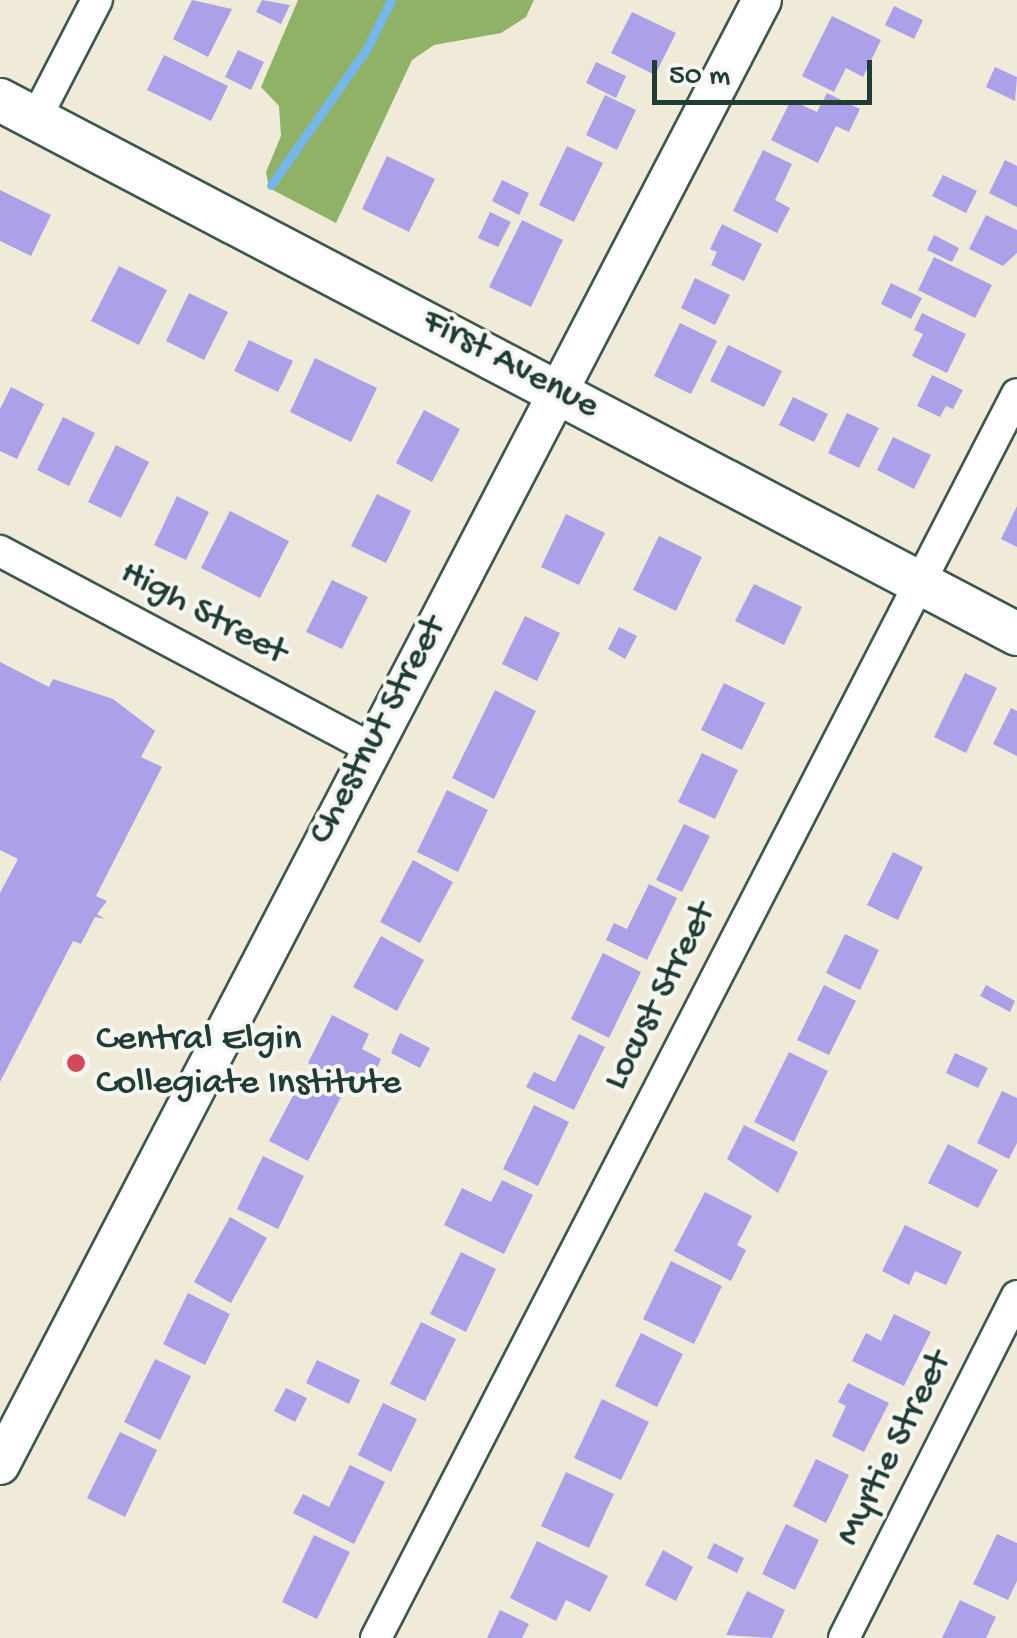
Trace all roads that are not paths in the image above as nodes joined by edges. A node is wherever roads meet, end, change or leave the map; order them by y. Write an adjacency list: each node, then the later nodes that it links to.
1 (97, 0): 3 (street)
2 (762, 0): 4 (street, Chestnut Street)
3 (18, 108): 4 (main road, First Avenue)
4 (559, 390): 7 (main road, First Avenue); 9 (street, Chestnut Street)
5 (1017, 394): 7 (street, Locust Street)
6 (0, 551): 9 (street, High Street)
7 (918, 584): 8 (main road, First Avenue); 12 (street, Locust Street)
8 (1017, 634)
9 (369, 747): 11 (street, Chestnut Street)
10 (1017, 1296): 13 (street, Myrtie Street)
11 (0, 1465)
12 (376, 1638)
13 (844, 1638)

